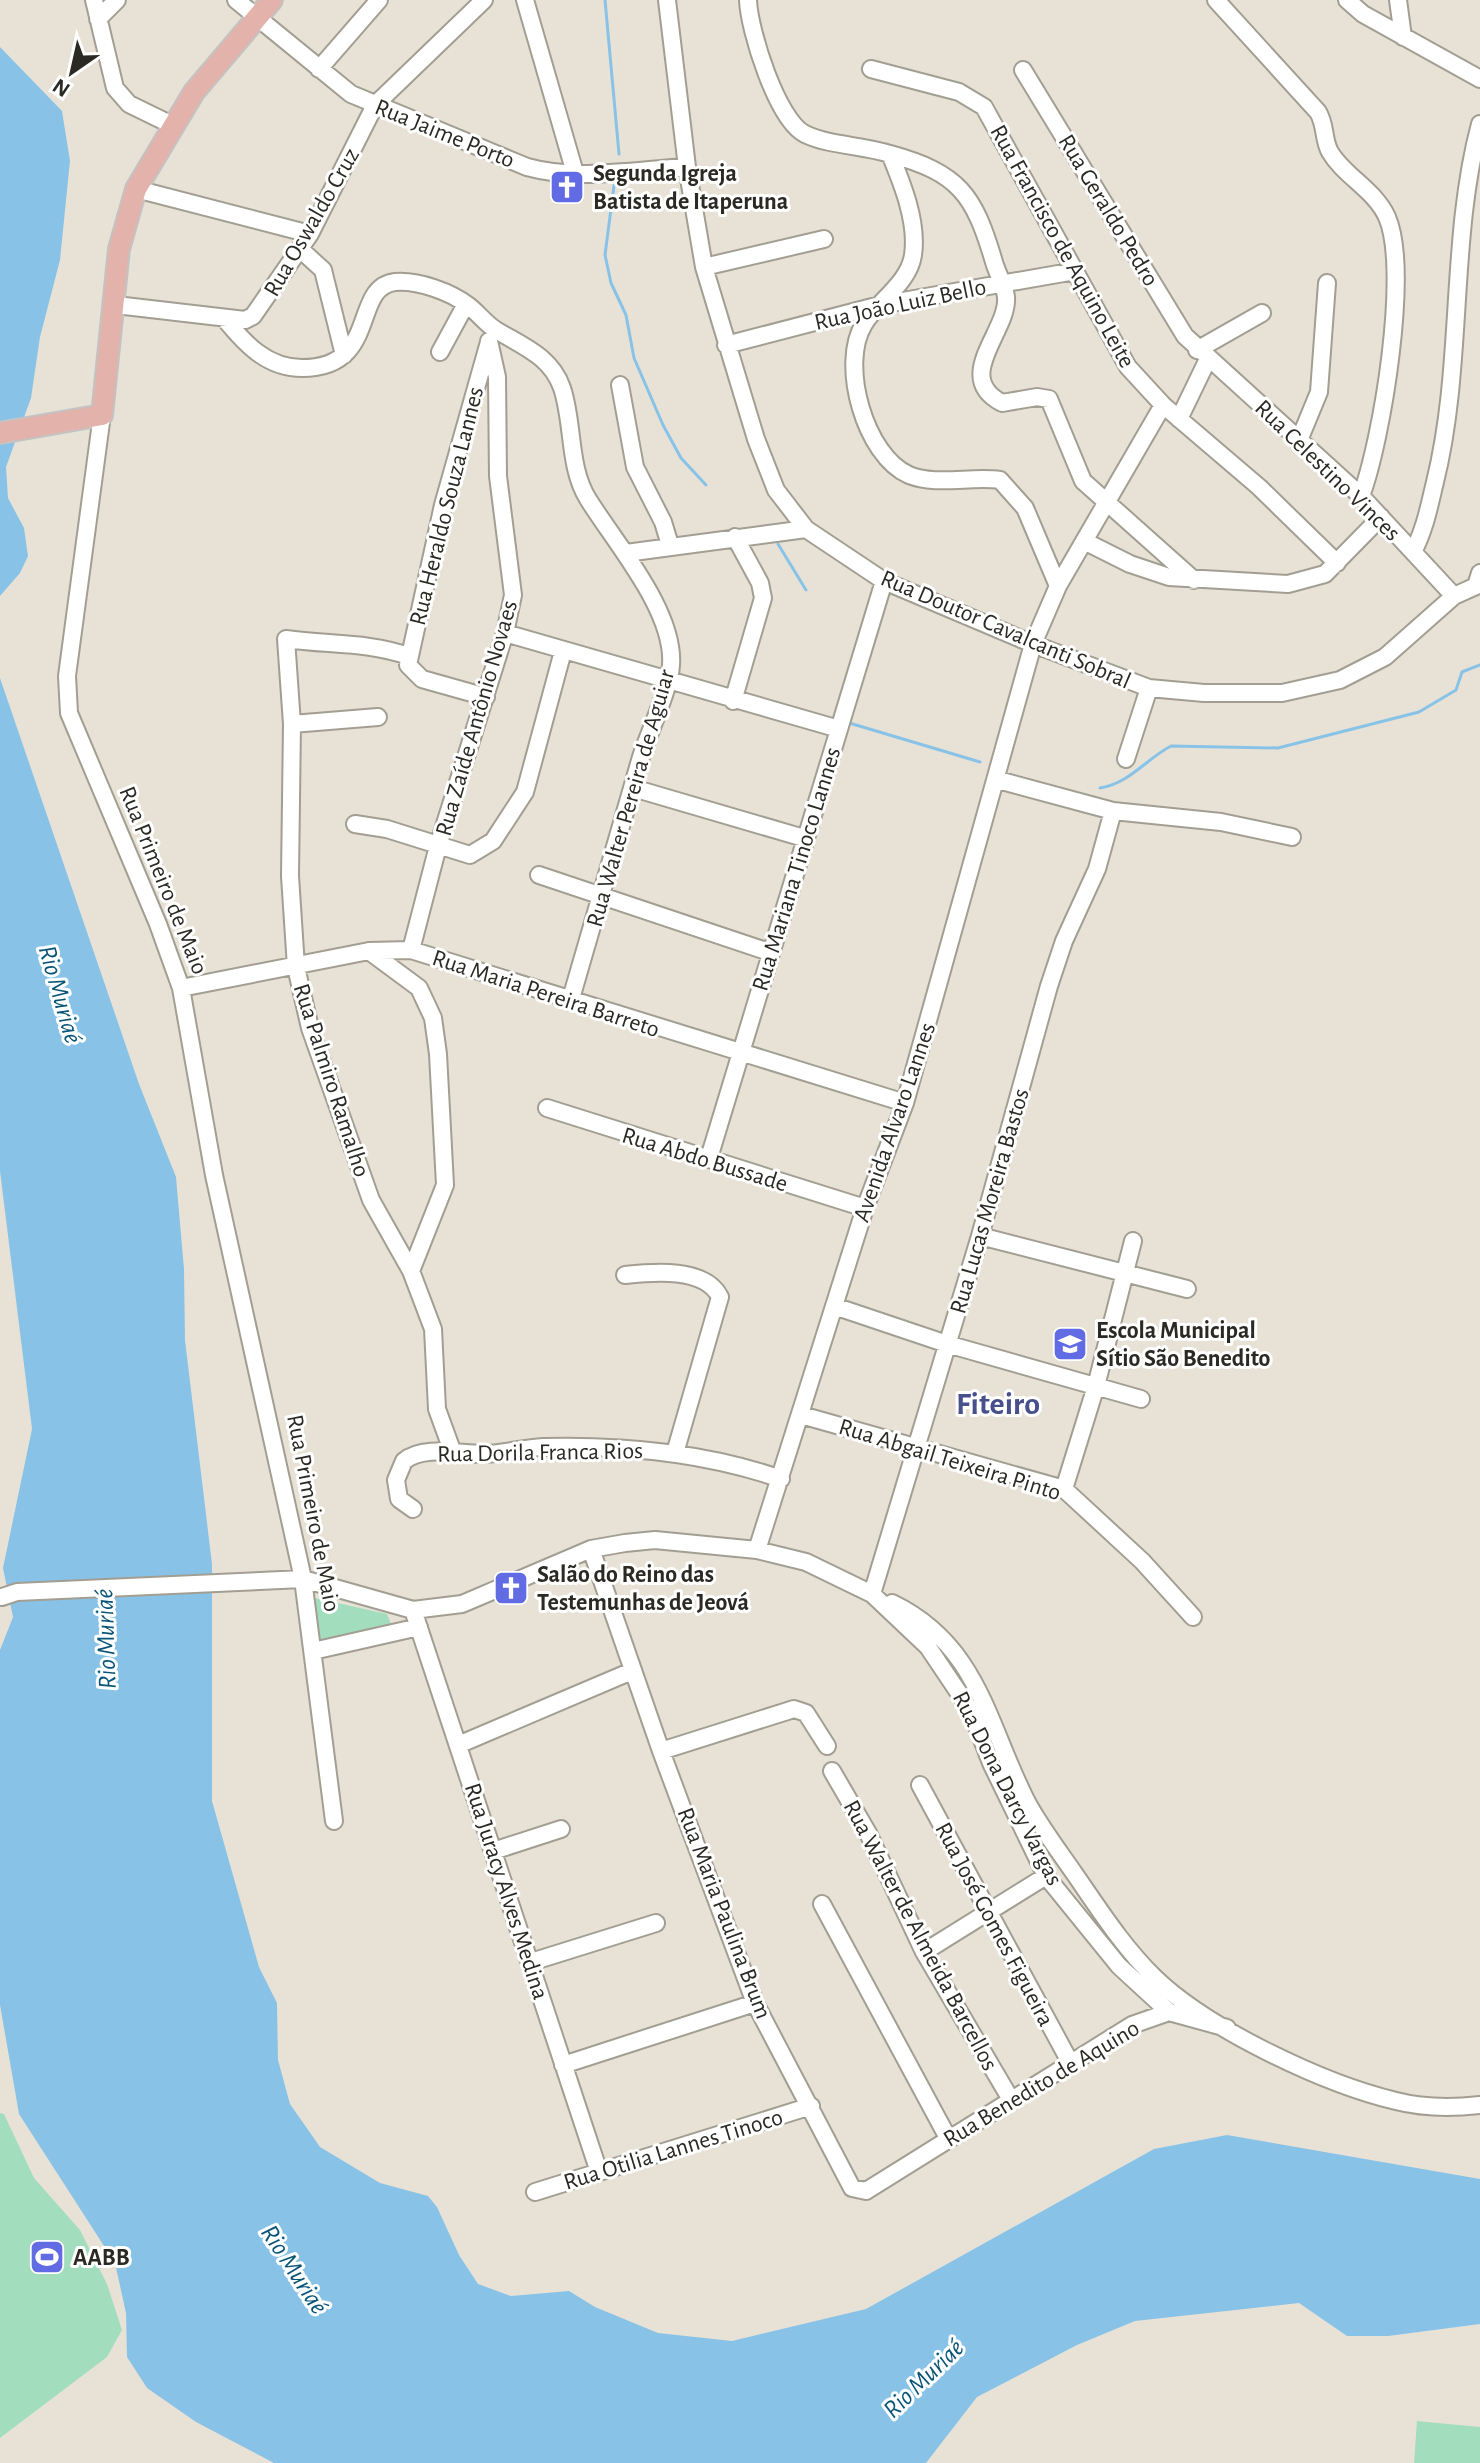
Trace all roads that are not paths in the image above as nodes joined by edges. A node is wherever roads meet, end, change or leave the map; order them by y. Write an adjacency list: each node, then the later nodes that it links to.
1 (94, 0): 14 (street)
2 (117, 0): 14 (street)
3 (236, 0): 13 (street, Rua Jaime Porto)
4 (272, 0): 13 (main road, Rua Primeiro de Maio)
5 (379, 0): 16 (street)
6 (484, 0): 20 (street, Rua Oswaldo Cruz)
7 (525, 0): 25 (street)
8 (667, 0): 24 (street, Rua Doutor Cavalcanti Sobral)
9 (748, 0): 23 (street)
10 (1216, 0): 49 (street)
11 (1347, 0): 15 (street)
12 (1398, 0): 15 (street)
13 (257, 18): 16 (street, Rua Jaime Porto); 22 (main road, Rua Primeiro de Maio)
14 (98, 19): 22 (street)
15 (1403, 37): 19 (street)
16 (319, 69): 20 (street, Rua Jaime Porto)
17 (871, 69): 30 (street, Rua Francisco de Aquino Leite)
18 (1023, 70): 41 (street, Rua Geraldo Pedro)
19 (1480, 79)
20 (375, 105): 25 (street, Rua Jaime Porto); 28 (street, Rua Oswaldo Cruz)
21 (1480, 124): 56 (street)
22 (172, 125): 26 (main road, Rua Primeiro de Maio)
23 (890, 154): 31 (street); 35 (street)
24 (687, 167): 25 (street, Rua Jaime Porto); 29 (street, Rua Doutor Cavalcanti Sobral)
25 (575, 173)
26 (136, 189): 28 (street); 34 (main road, Rua Primeiro de Maio)
27 (824, 239): 29 (street)
28 (305, 241): 37 (street, Rua Oswaldo Cruz); 42 (street)
29 (704, 267): 39 (street, Rua Doutor Cavalcanti Sobral)
30 (1075, 271): 31 (street, Rua João Luiz Bello); 44 (street, Rua Francisco de Aquino Leite)
31 (1000, 282): 35 (street, Rua João Luiz Bello); 50 (street)
32 (1327, 283): 48 (street)
33 (466, 304): 38 (street, Rua Walter Pereira de Aguiar); 40 (street); 42 (street, Rua Walter Pereira de Aguiar)
34 (116, 305): 37 (street); 45 (main road, Rua Primeiro de Maio)
35 (880, 305): 39 (street, Rua João Luiz Bello); 62 (street)
36 (1262, 313): 41 (street)
37 (224, 318): 42 (street)
38 (491, 335): 57 (street, Rua Walter Pereira de Aguiar); 64 (street, Rua Zaíde Antônio Novaes); 67 (street, Rua Heraldo Souza Lannes)
39 (726, 345): 52 (street, Rua Doutor Cavalcanti Sobral)
40 (440, 352)
41 (1203, 354): 46 (street); 48 (street, Rua Celestino Vinces)
42 (344, 355)
43 (620, 385): 55 (street)
44 (1163, 405): 46 (street, Rua Francisco de Aquino Leite); 50 (street, Avenida Alvaro Lannes)
45 (102, 415): 47 (main road); 89 (street, Rua Primeiro de Maio)
46 (1179, 419): 58 (street, Rua Francisco de Aquino Leite)
47 (0, 433)
48 (1300, 438): 49 (street, Rua Celestino Vinces)
49 (1361, 496): 51 (street, Rua Celestino Vinces)
50 (1107, 504): 54 (street, Avenida Alvaro Lannes); 59 (street)
51 (1381, 517): 56 (street, Rua Celestino Vinces); 58 (street)
52 (806, 529): 53 (street); 60 (street, Rua Doutor Cavalcanti Sobral)
53 (735, 537): 55 (street); 71 (street)
54 (1084, 541): 59 (street); 62 (street, Avenida Alvaro Lannes)
55 (670, 545): 57 (street)
56 (1413, 552): 63 (street, Rua Celestino Vinces)
57 (626, 553): 68 (street, Rua Walter Pereira de Aguiar)
58 (1337, 563): 59 (street)
59 (1194, 580)
60 (884, 581): 65 (street, Rua Doutor Cavalcanti Sobral); 74 (street, Rua Mariana Tinoco Lannes)
61 (1479, 583): 63 (street, Rua Doutor Cavalcanti Sobral)
62 (1058, 586): 65 (street, Avenida Alvaro Lannes)
63 (1454, 596): 69 (street, Rua Doutor Cavalcanti Sobral)
64 (505, 633): 66 (street); 70 (street, Rua Zaíde Antônio Novaes)
65 (1033, 644): 69 (street, Rua Doutor Cavalcanti Sobral); 76 (street, Avenida Alvaro Lannes)
66 (563, 651): 68 (street); 82 (street)
67 (408, 656): 70 (street, Rua Heraldo Souza Lannes); 73 (street, Rua Palmiro Ramalho)
68 (667, 681): 71 (street); 77 (street, Rua Walter Pereira de Aguiar)
69 (1149, 688): 75 (street)
70 (486, 697): 82 (street, Rua Zaíde Antônio Novaes)
71 (733, 701): 74 (street)
72 (378, 717): 73 (street)
73 (292, 724): 88 (street, Rua Palmiro Ramalho)
74 (839, 729): 81 (street, Rua Mariana Tinoco Lannes)
75 (1126, 759)
76 (998, 780): 78 (street); 92 (street, Avenida Alvaro Lannes)
77 (633, 788): 81 (street); 84 (street, Rua Walter Pereira de Aguiar)
78 (1113, 811): 80 (street); 96 (street, Rua Lucas Moreira Bastos)
79 (355, 824): 82 (street)
80 (1292, 837)
81 (804, 838): 87 (street, Rua Mariana Tinoco Lannes)
82 (438, 846): 85 (street, Rua Zaíde Antônio Novaes)
83 (539, 875): 84 (street)
84 (601, 896): 87 (street); 90 (street, Rua Walter Pereira de Aguiar)
85 (411, 950): 86 (street, Rua Maria Pereira Barreto); 90 (street, Rua Maria Pereira Barreto)
86 (369, 951): 88 (street, Rua Maria Pereira Barreto); 98 (street)
87 (769, 952): 91 (street, Rua Mariana Tinoco Lannes)
88 (296, 967): 89 (street, Rua Maria Pereira Barreto); 98 (street, Rua Palmiro Ramalho)
89 (181, 988): 115 (street, Rua Primeiro de Maio)
90 (570, 1002): 91 (street, Rua Maria Pereira Barreto)
91 (739, 1055): 92 (street, Rua Maria Pereira Barreto); 94 (street, Rua Mariana Tinoco Lannes)
92 (905, 1103): 95 (street, Avenida Alvaro Lannes)
93 (547, 1108): 94 (street, Rua Abdo Bussade)
94 (709, 1158): 95 (street, Rua Abdo Bussade)
95 (865, 1208): 102 (street, Avenida Alvaro Lannes)
96 (980, 1236): 99 (street); 103 (street, Rua Lucas Moreira Bastos)
97 (1133, 1241): 99 (street)
98 (411, 1271): 108 (street, Rua Palmiro Ramalho)
99 (1125, 1274): 101 (street); 104 (street)
100 (625, 1275): 109 (street)
101 (1187, 1289)
102 (834, 1306): 103 (street); 106 (street, Avenida Alvaro Lannes)
103 (947, 1344): 104 (street); 107 (street, Rua Lucas Moreira Bastos)
104 (1096, 1386): 105 (street); 111 (street)
105 (1141, 1399)
106 (801, 1415): 107 (street, Rua Abgail Teixeira Pinto); 110 (street, Avenida Alvaro Lannes)
107 (917, 1447): 111 (street, Rua Abgail Teixeira Pinto); 116 (street, Rua Lucas Moreira Bastos)
108 (453, 1453): 109 (street, Rua Dorila Franca Rios); 112 (street, Rua Dorila Franca Rios)
109 (675, 1453): 110 (street, Rua Dorila Franca Rios)
110 (781, 1479): 114 (street, Avenida Alvaro Lannes)
111 (1064, 1489): 119 (street, Rua Abgail Teixeira Pinto)
112 (413, 1509)
113 (591, 1549): 114 (street, Rua Dona Darcy Vargas); 118 (street, Rua Dona Darcy Vargas); 122 (street, Rua Maria Paulina Brum)
114 (757, 1550): 116 (street, Rua Dona Darcy Vargas)
115 (303, 1579): 117 (street, Rua Dona Darcy Vargas); 118 (street, Rua Dona Darcy Vargas); 121 (street, Rua Primeiro de Maio)
116 (872, 1594): 131 (street, Rua Dona Darcy Vargas); 139 (street)
117 (5, 1596)
118 (413, 1610): 120 (street, Rua Juracy Alves Medina)
119 (1193, 1617)
120 (419, 1627): 121 (street); 123 (street, Rua Juracy Alves Medina)
121 (313, 1651): 128 (street, Rua Primeiro de Maio)
122 (632, 1671): 123 (street); 125 (street, Rua Maria Paulina Brum)
123 (458, 1745): 130 (street, Rua Juracy Alves Medina)
124 (827, 1746): 125 (street)
125 (661, 1751): 137 (street, Rua Maria Paulina Brum)
126 (832, 1771): 135 (street, Rua Walter de Almeida Barcellos)
127 (920, 1785): 133 (street, Rua José Gomes Figueira)
128 (334, 1821)
129 (561, 1829): 130 (street)
130 (493, 1851): 136 (street, Rua Juracy Alves Medina)
131 (1046, 1876): 133 (street); 138 (street, Rua Dona Darcy Vargas)
132 (822, 1904): 145 (street)
133 (991, 1912): 135 (street); 140 (street, Rua José Gomes Figueira)
134 (656, 1923): 136 (street)
135 (924, 1952): 142 (street, Rua Walter de Almeida Barcellos)
136 (531, 1962): 141 (street, Rua Juracy Alves Medina)
137 (755, 2003): 141 (street); 144 (street, Rua Maria Paulina Brum)
138 (1169, 2012): 139 (street, Rua Benedito de Aquino); 140 (street, Rua Benedito de Aquino)
139 (1227, 2028): 143 (street)
140 (1070, 2062): 142 (street, Rua Benedito de Aquino)
141 (563, 2065): 146 (street, Rua Juracy Alves Medina)
142 (1010, 2098): 145 (street, Rua Benedito de Aquino)
143 (1480, 2105)
144 (811, 2106): 146 (street, Rua Otilia Lannes Tinoco); 147 (street, Rua Maria Paulina Brum)
145 (948, 2138): 147 (street, Rua Benedito de Aquino)
146 (599, 2172): 148 (street, Rua Otilia Lannes Tinoco)
147 (866, 2191)
148 (535, 2192)

